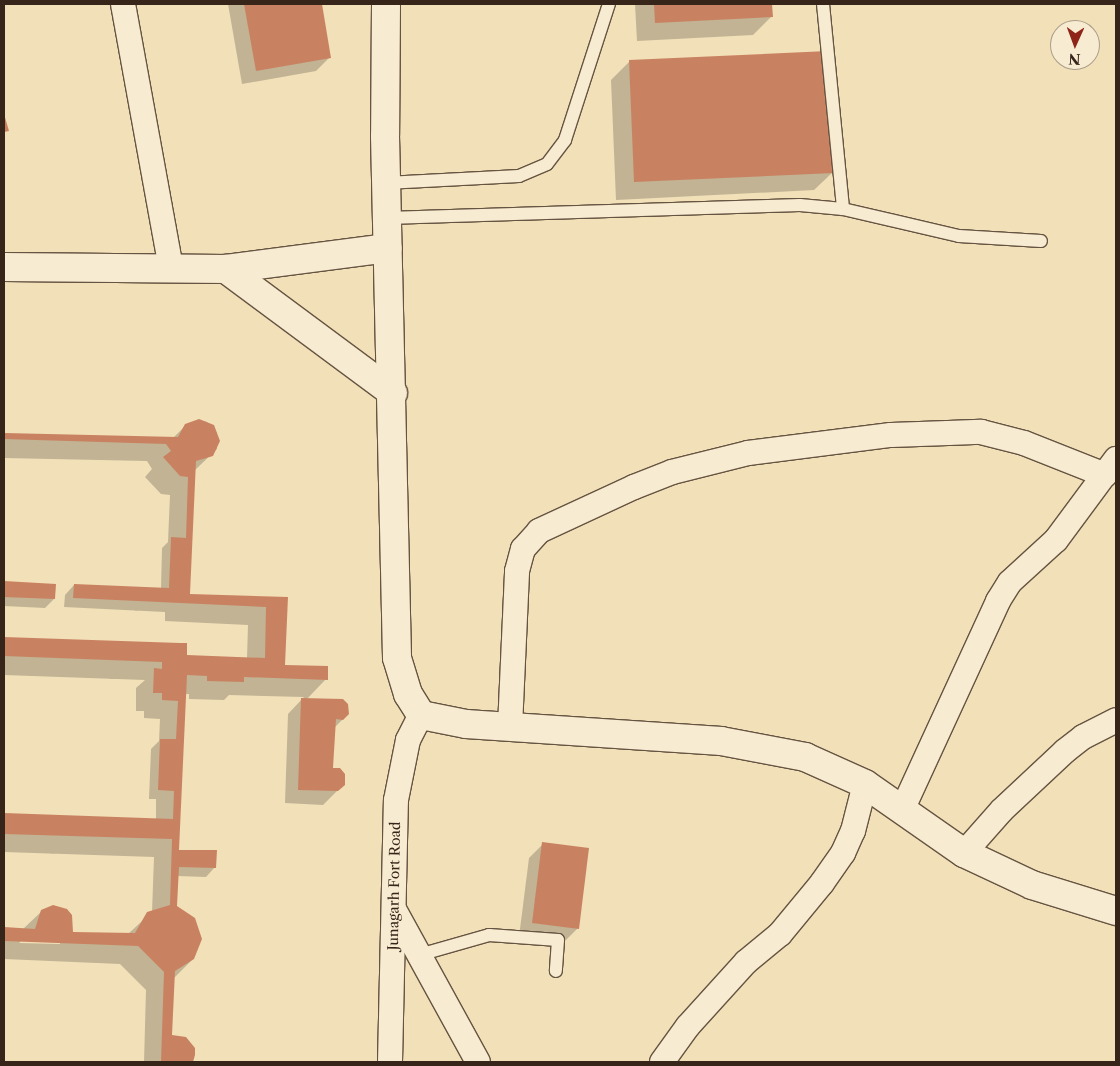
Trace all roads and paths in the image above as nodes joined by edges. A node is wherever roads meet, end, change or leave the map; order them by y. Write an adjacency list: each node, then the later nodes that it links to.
1 (123, 4): 11 (street)
2 (386, 4): 5 (street)
3 (609, 4): 5 (lane)
4 (823, 4): 6 (lane)
5 (386, 182): 7 (street)
6 (843, 209): 7 (lane); 8 (lane)
7 (387, 218): 9 (street)
8 (1041, 241)
9 (388, 248): 12 (street); 13 (street)
10 (4, 267): 11 (street)
11 (171, 268): 12 (street)
12 (226, 269): 13 (street)
13 (393, 393): 15 (street)
14 (1110, 467): 17 (street); 19 (street)
15 (421, 715): 17 (street); 21 (street, Junagarh Fort Road)
16 (1116, 720): 20 (street)
17 (510, 727): 18 (street)
18 (865, 784): 19 (street); 27 (street)
19 (903, 808): 20 (street)
20 (964, 853): 22 (street)
21 (394, 909): 23 (street); 25 (street, Junagarh Fort Road)
22 (1116, 911)
23 (419, 955): 24 (lane); 26 (street)
24 (556, 971)
25 (390, 1062)
26 (478, 1062)
27 (662, 1062)

